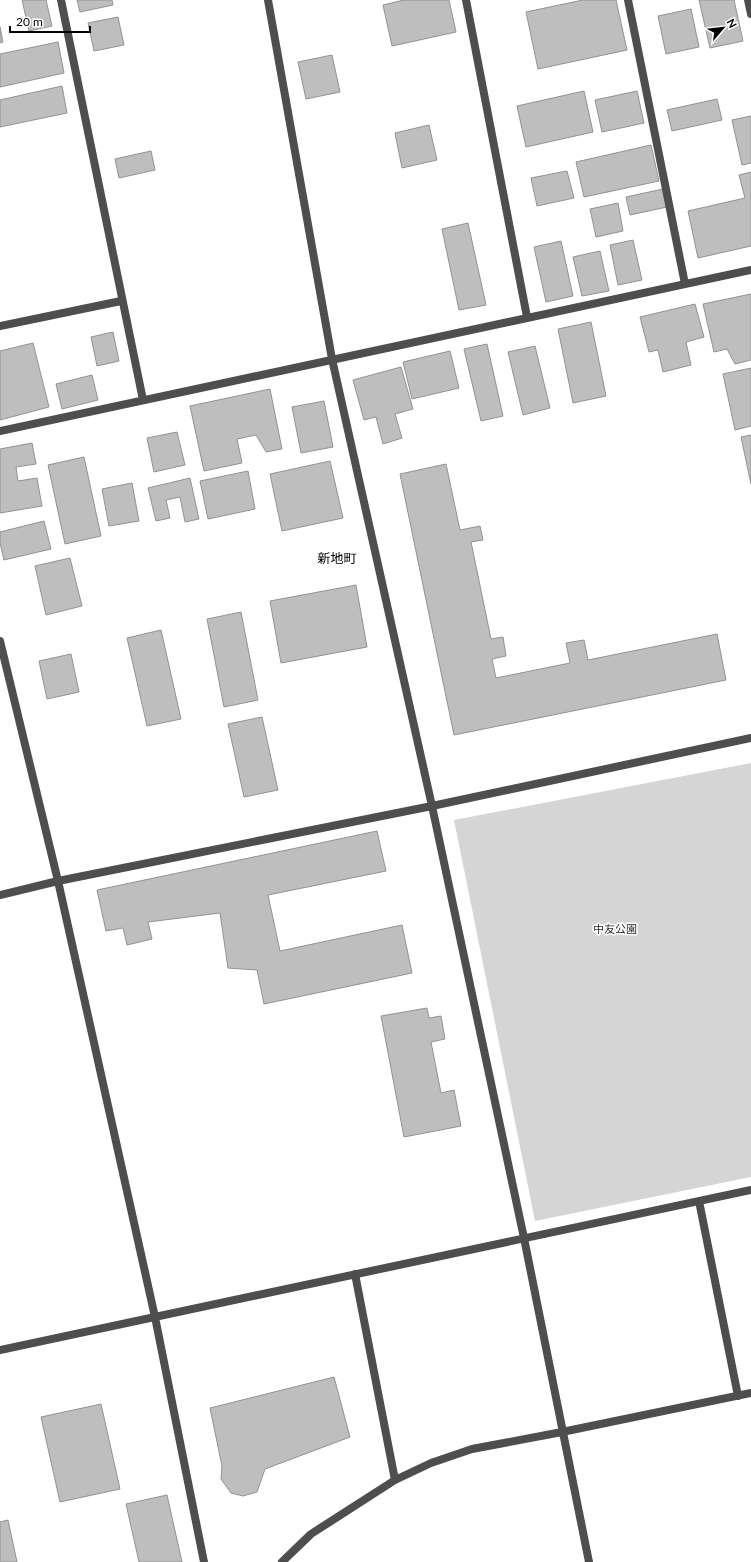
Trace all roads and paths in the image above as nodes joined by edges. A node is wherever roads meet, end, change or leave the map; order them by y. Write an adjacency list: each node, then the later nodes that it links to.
1 (61, 0): 9 (street)
2 (268, 0): 12 (street)
3 (466, 0): 10 (street)
4 (628, 0): 8 (street)
5 (748, 0): 6 (street)
6 (751, 14)
7 (751, 270): 8 (street)
8 (685, 284): 10 (street)
9 (121, 301): 11 (street); 13 (street)
10 (527, 317): 12 (street)
11 (0, 326)
12 (332, 359): 13 (street); 17 (street)
13 (143, 400): 14 (street)
14 (0, 431)
15 (0, 641): 18 (street)
16 (751, 738): 17 (street)
17 (432, 806): 18 (street); 22 (street)
18 (58, 881): 19 (street); 24 (street)
19 (0, 895)
20 (751, 1190): 21 (street)
21 (699, 1201): 22 (street); 27 (street)
22 (524, 1238): 23 (street); 28 (street)
23 (355, 1274): 24 (street); 29 (street)
24 (155, 1317): 25 (street); 30 (street)
25 (0, 1350)
26 (751, 1393): 27 (street)
27 (738, 1396): 28 (street)
28 (562, 1432): 29 (street); 32 (street)
29 (395, 1480): 31 (street)
30 (204, 1562)
31 (282, 1562)
32 (589, 1562)

